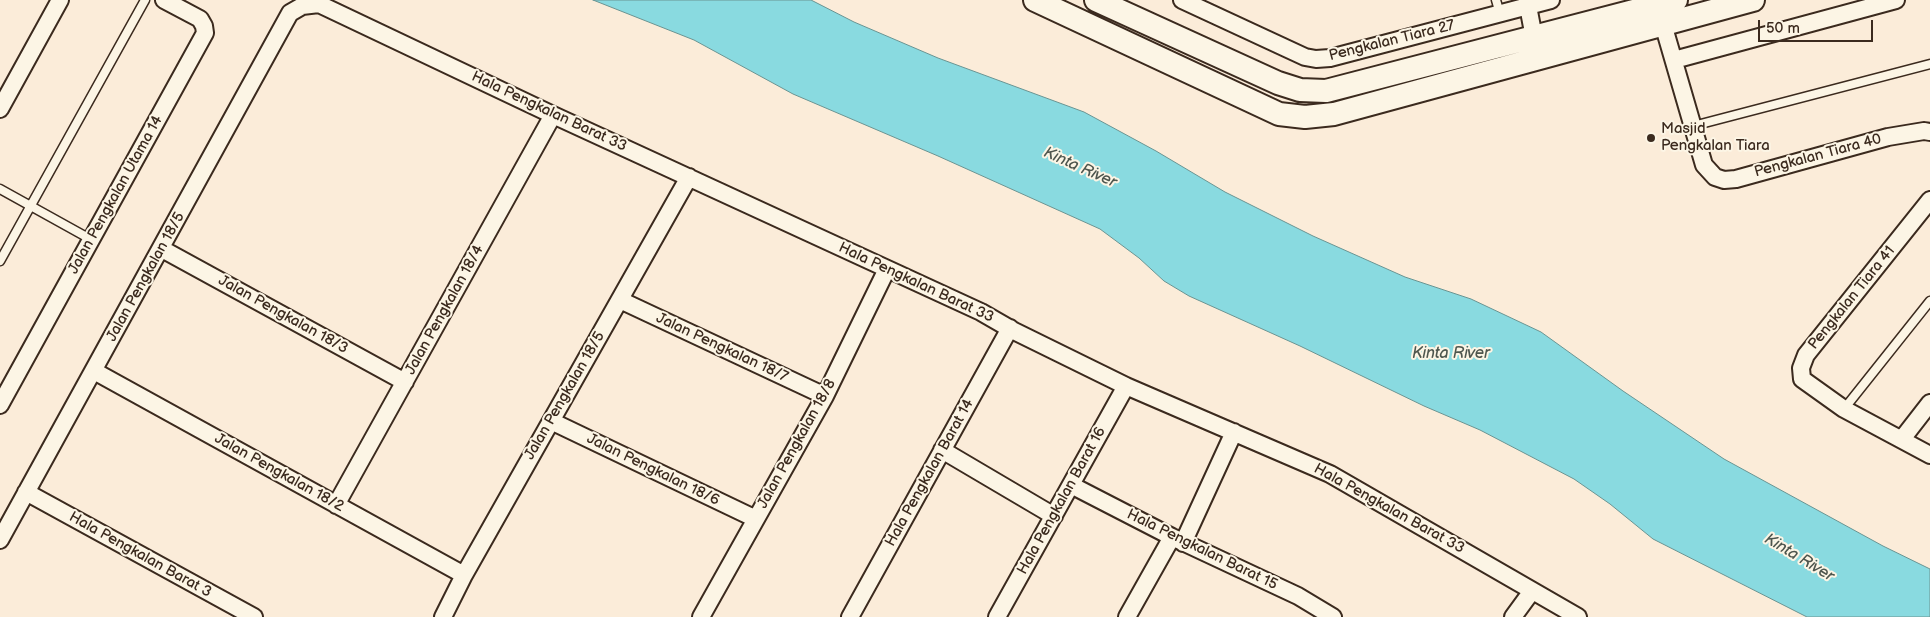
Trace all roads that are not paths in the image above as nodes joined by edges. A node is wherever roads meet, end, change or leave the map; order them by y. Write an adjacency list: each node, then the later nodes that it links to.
1 (60, 0): 17 (street)
2 (145, 0): 24 (lane)
3 (164, 0): 25 (street, Jalan Pengkalan Utama 14)
4 (1035, 0): 14 (street)
5 (1096, 0): 14 (street)
6 (1182, 0): 11 (street, Pengkalan Tiara 27)
7 (1676, 0): 14 (street)
8 (1753, 0): 13 (street)
9 (1896, 0): 15 (street)
10 (1539, 3): 11 (street, Pengkalan Tiara 27); 14 (street)
11 (1498, 7)
12 (290, 13): 18 (street, Hala Pengkalan Barat 33); 26 (street, Jalan Pengkalan 18/5)
13 (1663, 24): 14 (street); 15 (street)
14 (1542, 46)
15 (1674, 60): 19 (street)
16 (1930, 64): 19 (lane)
17 (0, 109)
18 (553, 115): 21 (street, Hala Pengkalan Barat 33); 33 (street, Jalan Pengkalan 18/4)
19 (1692, 127): 20 (street, Pengkalan Tiara 40)
20 (1930, 132)
21 (689, 177): 28 (street, Hala Pengkalan Barat 33); 29 (street, Jalan Pengkalan 18/5)
22 (0, 189): 24 (lane)
23 (1930, 200): 38 (street, Pengkalan Tiara 41)
24 (31, 206): 25 (lane); 27 (lane)
25 (92, 240): 37 (street, Jalan Pengkalan Utama 14)
26 (162, 249): 32 (street, Jalan Pengkalan 18/5); 33 (street, Jalan Pengkalan 18/3)
27 (0, 261)
28 (887, 269): 31 (street, Hala Pengkalan Barat 33); 35 (street, Jalan Pengkalan 18/8)
29 (620, 300): 35 (street, Jalan Pengkalan 18/7); 39 (street, Jalan Pengkalan 18/5)
30 (1930, 301): 38 (lane)
31 (1010, 328): 34 (street, Hala Pengkalan Barat 33); 42 (street, Hala Pengkalan Barat 14)
32 (94, 371): 45 (street, Jalan Pengkalan 18/5); 46 (street, Jalan Pengkalan 18/2)
33 (405, 382): 46 (street, Jalan Pengkalan 18/4)
34 (1126, 386): 40 (street, Hala Pengkalan Barat 33); 44 (street, Hala Pengkalan Barat 16)
35 (824, 396): 48 (street, Jalan Pengkalan 18/8)
36 (1930, 403): 41 (street)
37 (0, 405)
38 (1844, 409): 41 (street, Pengkalan Tiara 41)
39 (551, 421): 48 (street, Jalan Pengkalan 18/6); 51 (street, Jalan Pengkalan 18/5)
40 (1234, 432): 50 (street); 52 (street, Hala Pengkalan Barat 33)
41 (1902, 440): 43 (street, Pengkalan Tiara 41)
42 (942, 450): 47 (street); 56 (street, Hala Pengkalan Barat 14)
43 (1930, 455)
44 (1070, 485): 47 (street, Hala Pengkalan Barat 16); 50 (street, Hala Pengkalan Barat 15)
45 (26, 492): 49 (street, Jalan Pengkalan 18/5); 53 (street, Hala Pengkalan Barat 3)
46 (336, 505): 51 (street, Jalan Pengkalan 18/2)
47 (1054, 516): 57 (street, Hala Pengkalan Barat 16)
48 (756, 519): 55 (street, Jalan Pengkalan 18/8)
49 (0, 540)
50 (1177, 540): 58 (street); 59 (street, Hala Pengkalan Barat 15)
51 (464, 575): 54 (street, Jalan Pengkalan 18/5)
52 (1532, 591): 60 (street); 61 (street, Hala Pengkalan Barat 33)
53 (254, 617)
54 (443, 617)
55 (701, 617)
56 (850, 617)
57 (997, 617)
58 (1127, 617)
59 (1333, 617)
60 (1513, 617)
61 (1578, 617)

